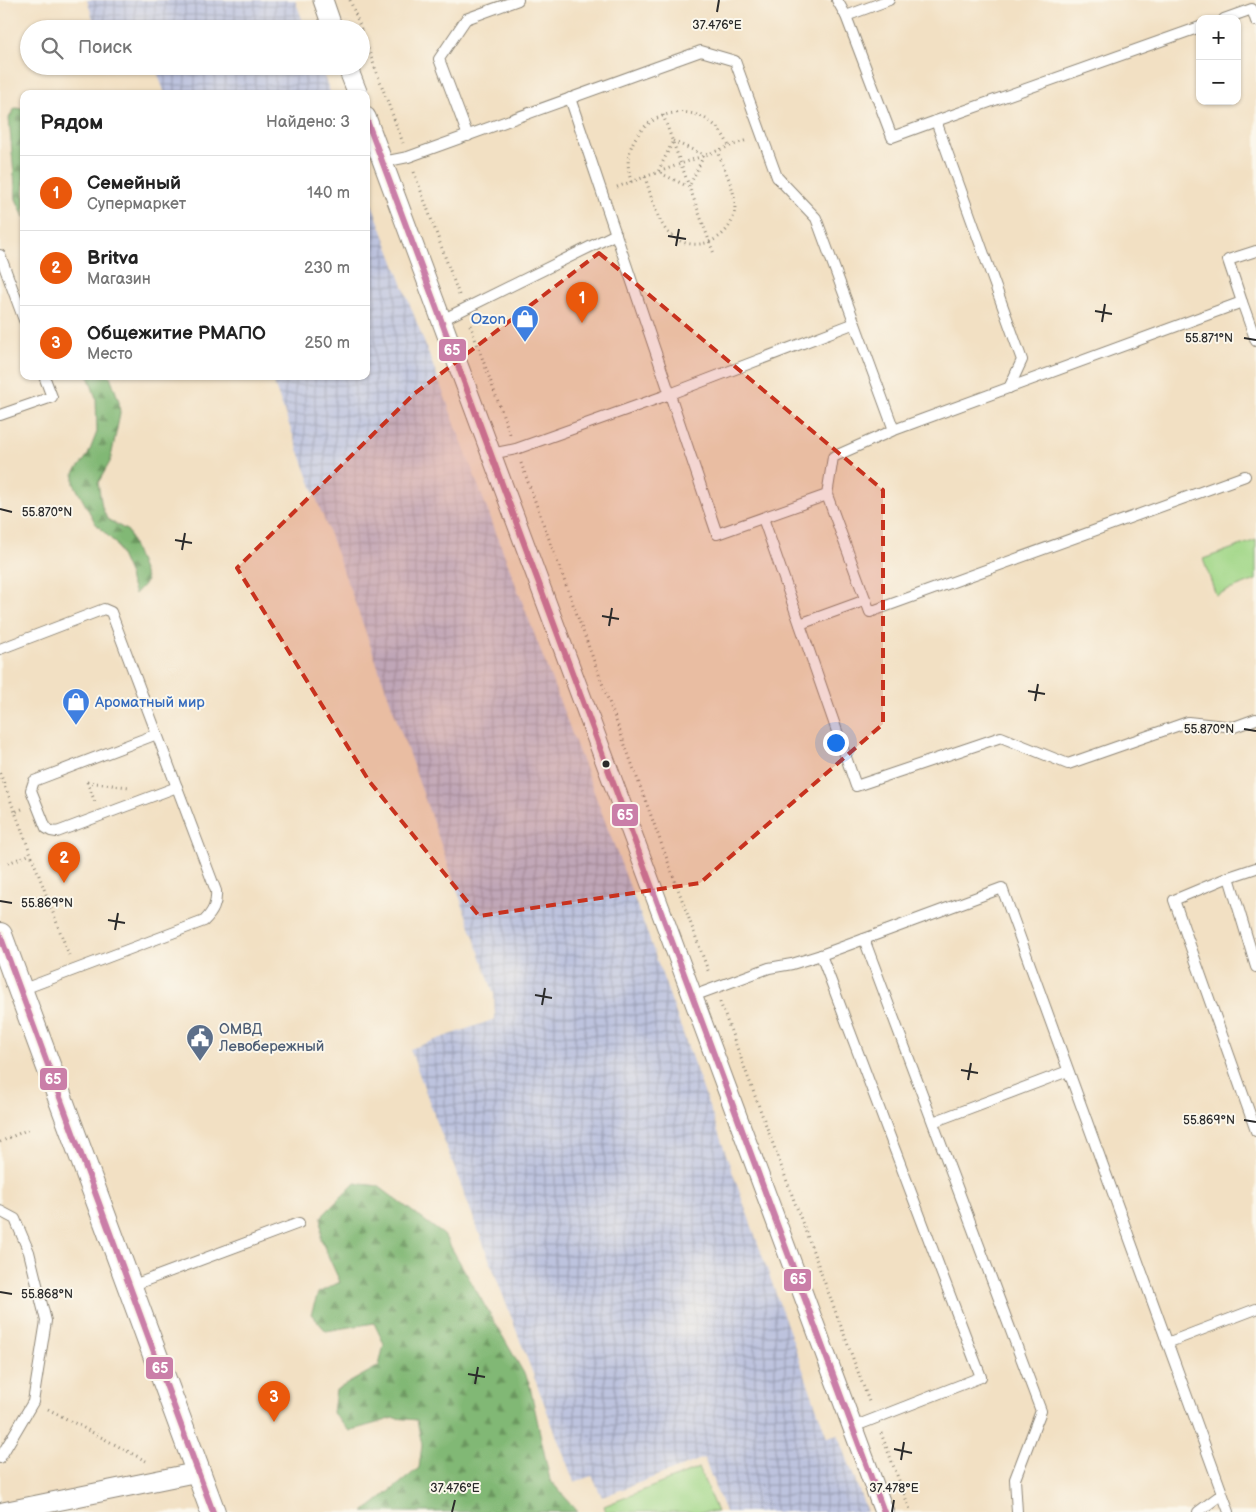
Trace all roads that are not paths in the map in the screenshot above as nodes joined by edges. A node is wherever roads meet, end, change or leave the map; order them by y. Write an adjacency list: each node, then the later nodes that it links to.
1 (323, 0): 7 (street)
2 (518, 0): 15 (lane)
3 (838, 0): 6 (lane)
4 (889, 0): 6 (lane)
5 (1235, 15): 8 (lane)
6 (846, 16): 13 (lane)
7 (331, 20)
8 (1256, 21)
9 (1196, 29): 13 (lane)
10 (351, 75): 11 (street)
11 (356, 90)
12 (570, 98): 15 (lane); 17 (lane); 23 (lane)
13 (936, 122): 26 (lane)
14 (370, 128): 16 (street)
15 (468, 136): 16 (lane)
16 (383, 162): 22 (street)
17 (616, 234): 22 (lane); 27 (lane)
18 (1256, 251): 20 (lane)
19 (0, 255): 21 (lane)
20 (1242, 302): 24 (lane); 26 (lane)
21 (20, 309)
22 (442, 320): 30 (street)
23 (855, 323): 27 (lane); 29 (lane)
24 (1256, 341)
25 (46, 380): 28 (lane)
26 (1009, 388): 29 (lane)
27 (670, 394): 30 (lane); 33 (lane)
28 (0, 416)
29 (894, 430): 32 (lane)
30 (491, 454): 47 (street)
31 (1246, 476): 34 (lane)
32 (827, 495): 33 (lane); 34 (lane)
33 (763, 518): 35 (lane)
34 (866, 600): 35 (lane)
35 (800, 624): 37 (lane)
36 (0, 649): 38 (lane)
37 (1256, 719)
38 (157, 734): 39 (lane); 39 (lane)
39 (177, 787): 46 (lane)
40 (1256, 868): 41 (lane)
41 (1229, 877): 45 (lane); 50 (lane)
42 (0, 935): 46 (street)
43 (864, 939): 44 (lane); 48 (lane); 49 (lane)
44 (821, 955): 47 (lane); 56 (lane)
45 (1256, 967)
46 (21, 990): 53 (street)
47 (693, 996): 56 (street)
48 (1068, 1071): 49 (lane); 55 (lane)
49 (933, 1122): 63 (lane)
50 (1256, 1131)
51 (0, 1211): 57 (lane)
52 (299, 1223): 53 (lane)
53 (131, 1286): 58 (street)
54 (1256, 1309): 55 (lane)
55 (1167, 1343): 59 (lane)
56 (853, 1427): 62 (street)
57 (0, 1458)
58 (198, 1472): 60 (street); 61 (street)
59 (1222, 1494): 64 (lane); 65 (lane)
60 (3, 1512)
61 (213, 1512)
62 (884, 1512)
63 (1017, 1512)
64 (1198, 1512)
65 (1229, 1512)

